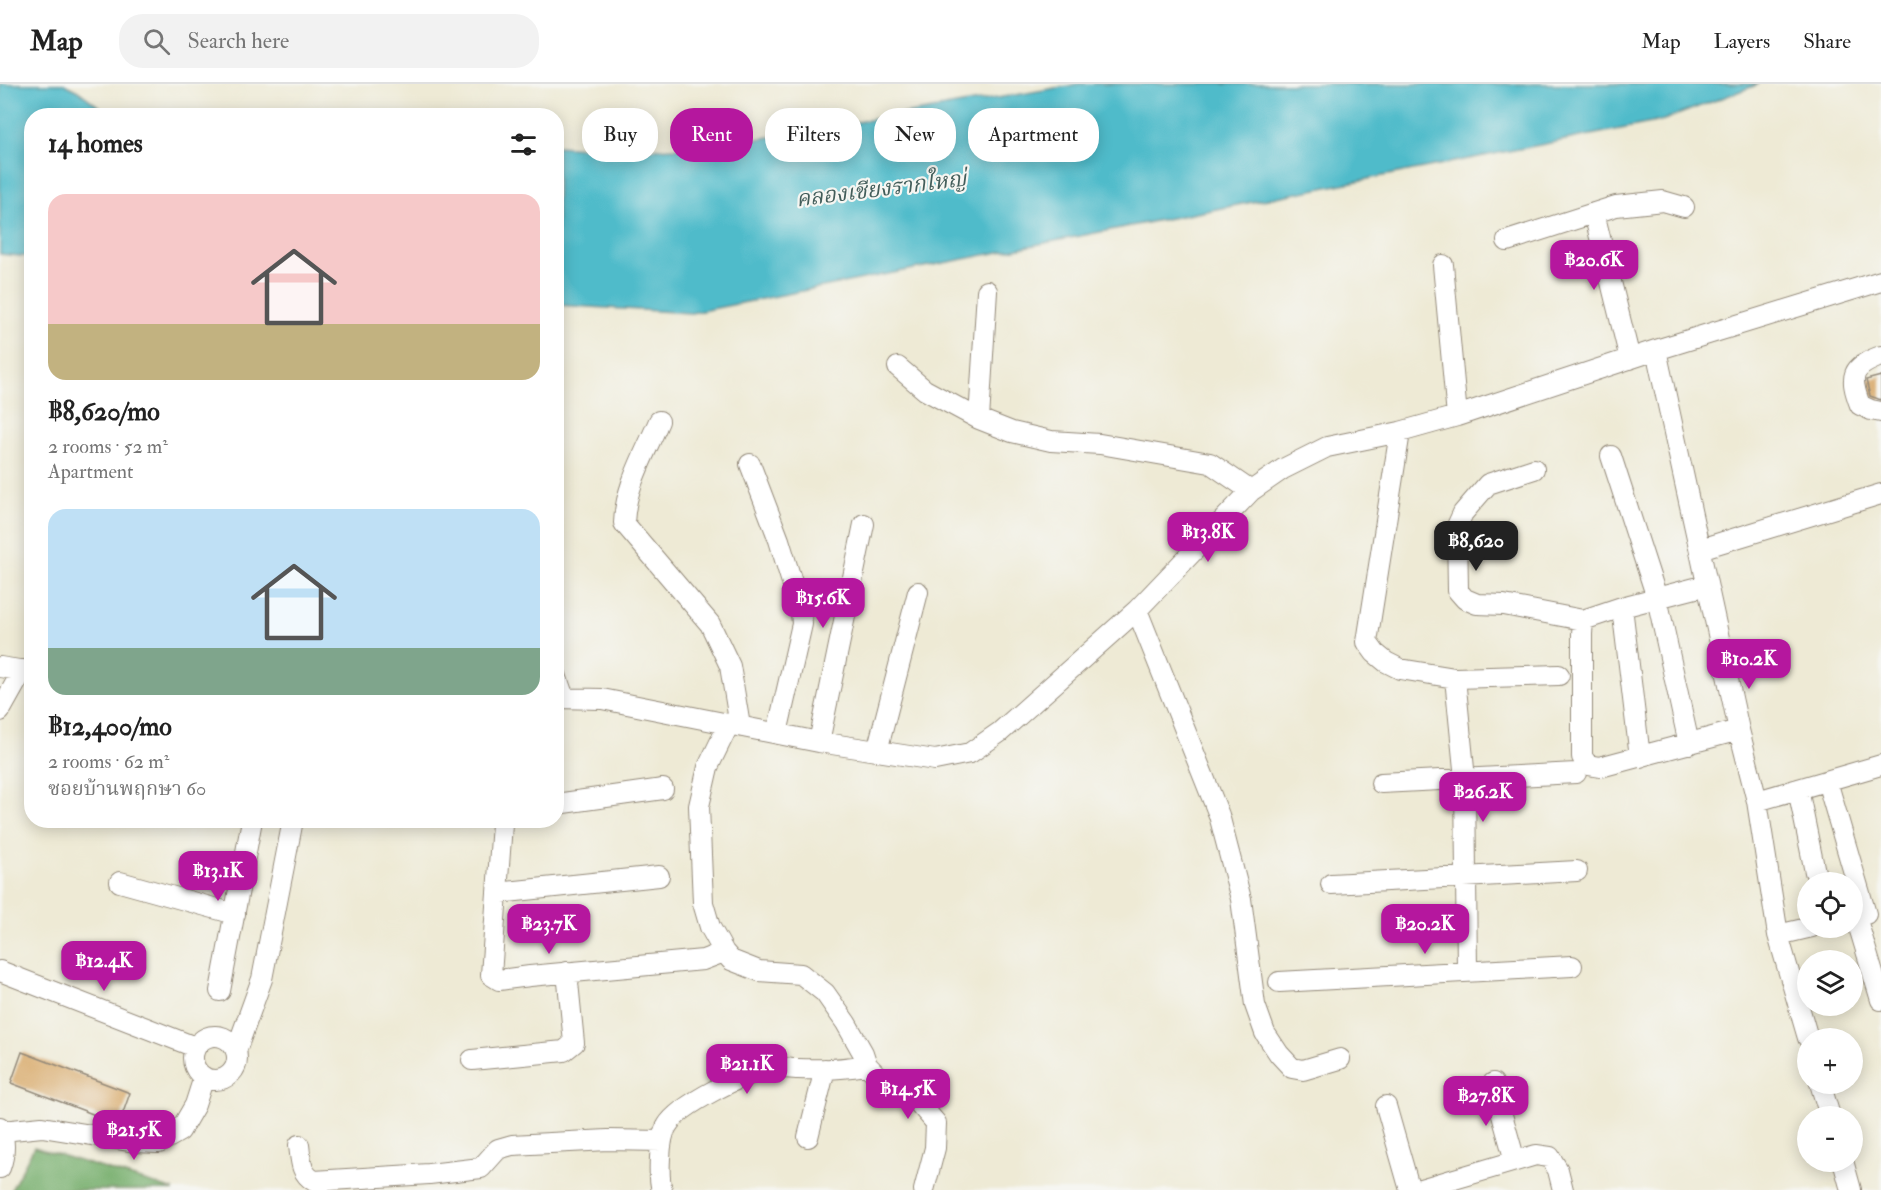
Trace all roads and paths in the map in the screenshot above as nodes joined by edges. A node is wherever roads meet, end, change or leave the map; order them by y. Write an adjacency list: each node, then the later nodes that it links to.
1 (1684, 207): 2 (street)
2 (1594, 213): 3 (street); 9 (street)
3 (1508, 241)
4 (1443, 265): 12 (street)
5 (1881, 281): 7 (street)
6 (987, 291): 13 (street)
7 (1656, 350): 9 (street); 22 (street)
8 (1881, 356): 11 (street)
9 (1630, 358): 12 (street)
10 (898, 367): 13 (street)
11 (1881, 411)
12 (1457, 416): 15 (street)
13 (979, 419): 19 (street)
14 (659, 422): 36 (street)
15 (1400, 432): 19 (street); 33 (street)
16 (1611, 456): 25 (street)
17 (750, 464): 38 (street)
18 (1534, 470): 28 (street)
19 (1251, 491): 27 (street)
20 (1881, 495): 22 (street)
21 (864, 524): 39 (street)
22 (1700, 549): 23 (street)
23 (1707, 585): 25 (street); 37 (street)
24 (918, 592): 41 (street)
25 (1657, 598): 26 (street); 40 (street)
26 (1622, 607): 28 (street); 42 (street)
27 (1137, 610): 41 (street); 77 (street)
28 (1583, 620): 42 (street)
29 (0, 667): 30 (street)
30 (24, 671)
31 (24, 675): 35 (street)
32 (1559, 675): 33 (street)
33 (1455, 678): 45 (street)
34 (564, 698): 36 (street)
35 (0, 711)
36 (735, 725): 38 (street); 66 (street)
37 (1739, 730): 40 (street); 50 (street)
38 (777, 733): 39 (street)
39 (819, 742): 41 (street)
40 (1689, 744): 42 (street)
41 (877, 751)
42 (1640, 757)
43 (1881, 765): 46 (street)
44 (1576, 773): 45 (street)
45 (1465, 779): 47 (street); 58 (street)
46 (1827, 781): 49 (street); 63 (street)
47 (1381, 783)
48 (663, 789): 51 (street)
49 (1798, 789): 50 (street); 56 (street)
50 (1757, 801): 65 (street)
51 (564, 803)
52 (251, 828): 62 (street)
53 (291, 828): 76 (street)
54 (502, 828): 61 (street)
55 (1577, 872): 58 (street)
56 (1815, 872)
57 (659, 876): 61 (street)
58 (1465, 877): 60 (street); 69 (street)
59 (120, 882): 62 (street)
60 (1331, 884)
61 (497, 893): 70 (street)
62 (235, 914): 72 (street)
63 (1864, 915): 73 (street)
64 (1797, 931): 65 (street)
65 (1778, 935): 74 (street)
66 (724, 952): 70 (street); 79 (street)
67 (1572, 966): 69 (street)
68 (0, 971): 75 (street)
69 (1467, 971): 71 (street)
70 (567, 972): 78 (street)
71 (1279, 982)
72 (220, 991)
73 (1881, 1000)
74 (1805, 1028)
75 (195, 1047): 76 (street); 81 (street)
76 (236, 1052): 81 (street)
77 (1340, 1059)
78 (472, 1060)
79 (867, 1065): 80 (street); 92 (street)
80 (825, 1069): 85 (street); 86 (street)
81 (204, 1077): 84 (street)
82 (1493, 1083): 88 (street)
83 (1386, 1106): 93 (street)
84 (1, 1129): 89 (street)
85 (808, 1137)
86 (662, 1141): 87 (street); 91 (street)
87 (299, 1145)
88 (1515, 1161): 94 (street); 95 (street)
89 (0, 1168)
90 (1846, 1172): 96 (street)
91 (662, 1190)
92 (924, 1190)
93 (1410, 1190)
94 (1417, 1190)
95 (1563, 1190)
96 (1851, 1190)

